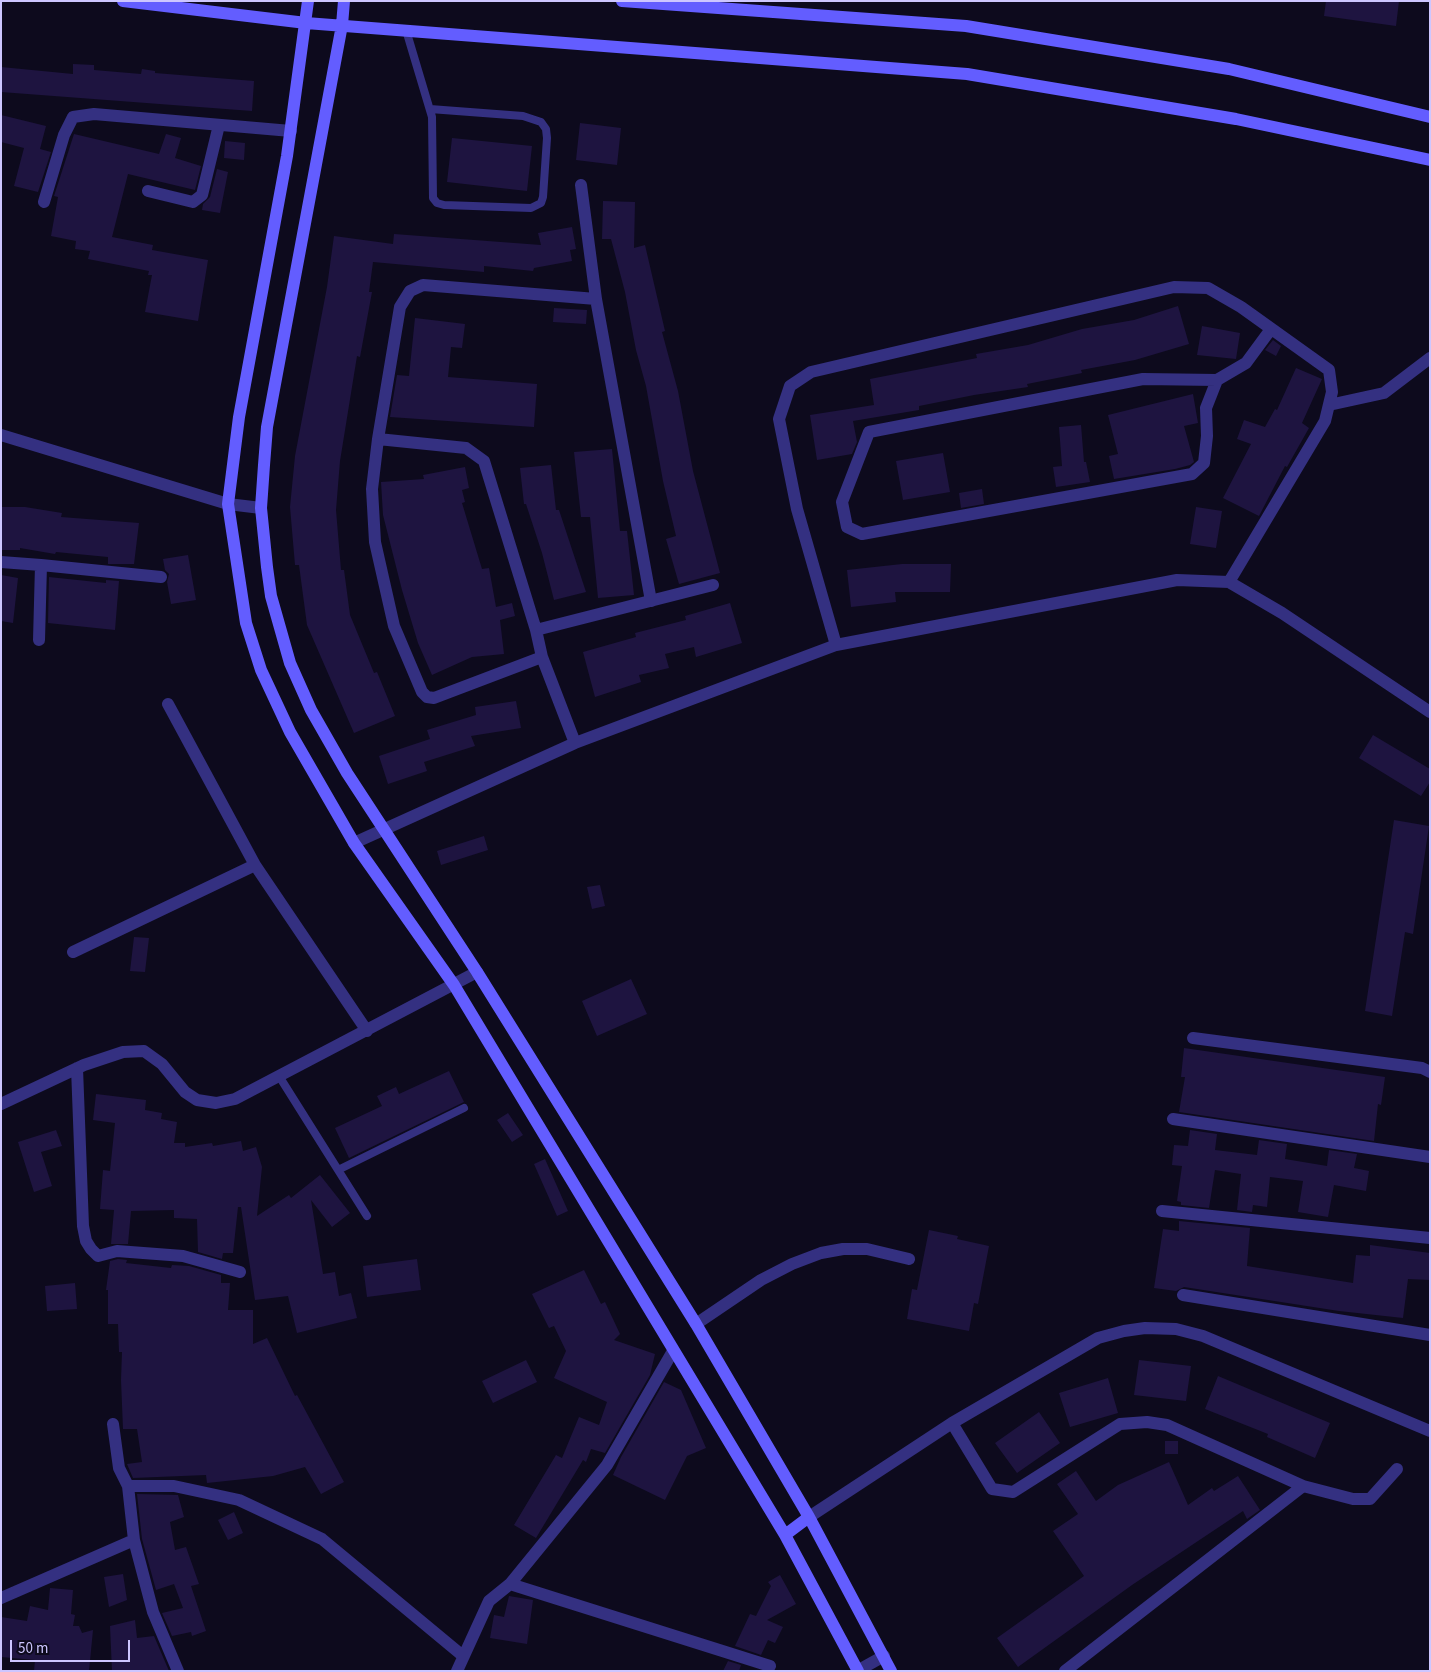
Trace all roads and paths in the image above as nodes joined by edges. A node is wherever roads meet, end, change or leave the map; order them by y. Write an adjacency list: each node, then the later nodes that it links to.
1 (123, 1): 5 (street)
2 (308, 1): 5 (street)
3 (344, 1): 6 (street)
4 (622, 1): 9 (street)
5 (306, 23): 6 (street); 11 (street)
6 (342, 25): 7 (street); 24 (street)
7 (406, 30): 8 (lane); 12 (street)
8 (430, 109): 8 (lane)
9 (1430, 117)
10 (219, 125): 11 (street); 14 (street); 15 (street)
11 (290, 132): 23 (street)
12 (1430, 160)
13 (581, 185): 16 (street)
14 (148, 191)
15 (44, 202)
16 (596, 299): 22 (street); 30 (street)
17 (1271, 328): 19 (street); 20 (street); 33 (street)
18 (1430, 358): 20 (street)
19 (1216, 380): 19 (street)
20 (1329, 404): 28 (street)
21 (1, 435): 23 (street)
22 (378, 438): 31 (street); 34 (street)
23 (228, 504): 24 (street); 39 (street)
24 (261, 508): 38 (street)
25 (1, 562): 26 (street)
26 (41, 565): 27 (street); 32 (street)
27 (161, 577)
28 (1229, 582): 33 (street); 36 (street)
29 (713, 585): 30 (street)
30 (651, 601): 31 (street)
31 (536, 630): 34 (street)
32 (39, 640)
33 (836, 645): 37 (street)
34 (542, 657): 37 (street)
35 (168, 704): 40 (street)
36 (1430, 712)
37 (575, 743): 38 (street)
38 (383, 829): 39 (street); 42 (street)
39 (354, 842): 43 (street)
40 (255, 865): 41 (street); 44 (street)
41 (73, 952)
42 (477, 972): 43 (street); 60 (street)
43 (454, 985): 44 (street); 62 (street)
44 (367, 1031): 48 (street)
45 (1193, 1038): 47 (street)
46 (78, 1068): 48 (street); 49 (street); 58 (street)
47 (1430, 1072)
48 (279, 1076): 53 (lane)
49 (1, 1104)
50 (464, 1108): 53 (lane)
51 (1173, 1119): 52 (street)
52 (1430, 1157)
53 (338, 1170): 55 (lane)
54 (1162, 1210): 56 (street)
55 (367, 1216)
56 (1430, 1238)
57 (909, 1259): 60 (street)
58 (240, 1272)
59 (1183, 1295): 61 (street)
60 (696, 1324): 69 (street)
61 (1430, 1335)
62 (673, 1351): 70 (street); 72 (street)
63 (952, 1423): 65 (street); 68 (street); 69 (street)
64 (113, 1424): 67 (street)
65 (1430, 1431)
66 (1397, 1469): 68 (street)
67 (128, 1486): 71 (street); 74 (street)
68 (1303, 1486): 81 (street)
69 (810, 1517): 70 (street); 75 (street)
70 (785, 1535): 77 (street)
71 (134, 1540): 73 (street); 78 (street)
72 (510, 1584): 74 (street); 76 (street)
73 (1, 1598)
74 (464, 1656): 79 (street)
75 (884, 1656): 77 (street); 80 (street)
76 (770, 1666)
77 (858, 1670)
78 (178, 1671)
79 (457, 1671)
80 (891, 1671)
81 (1065, 1671)

